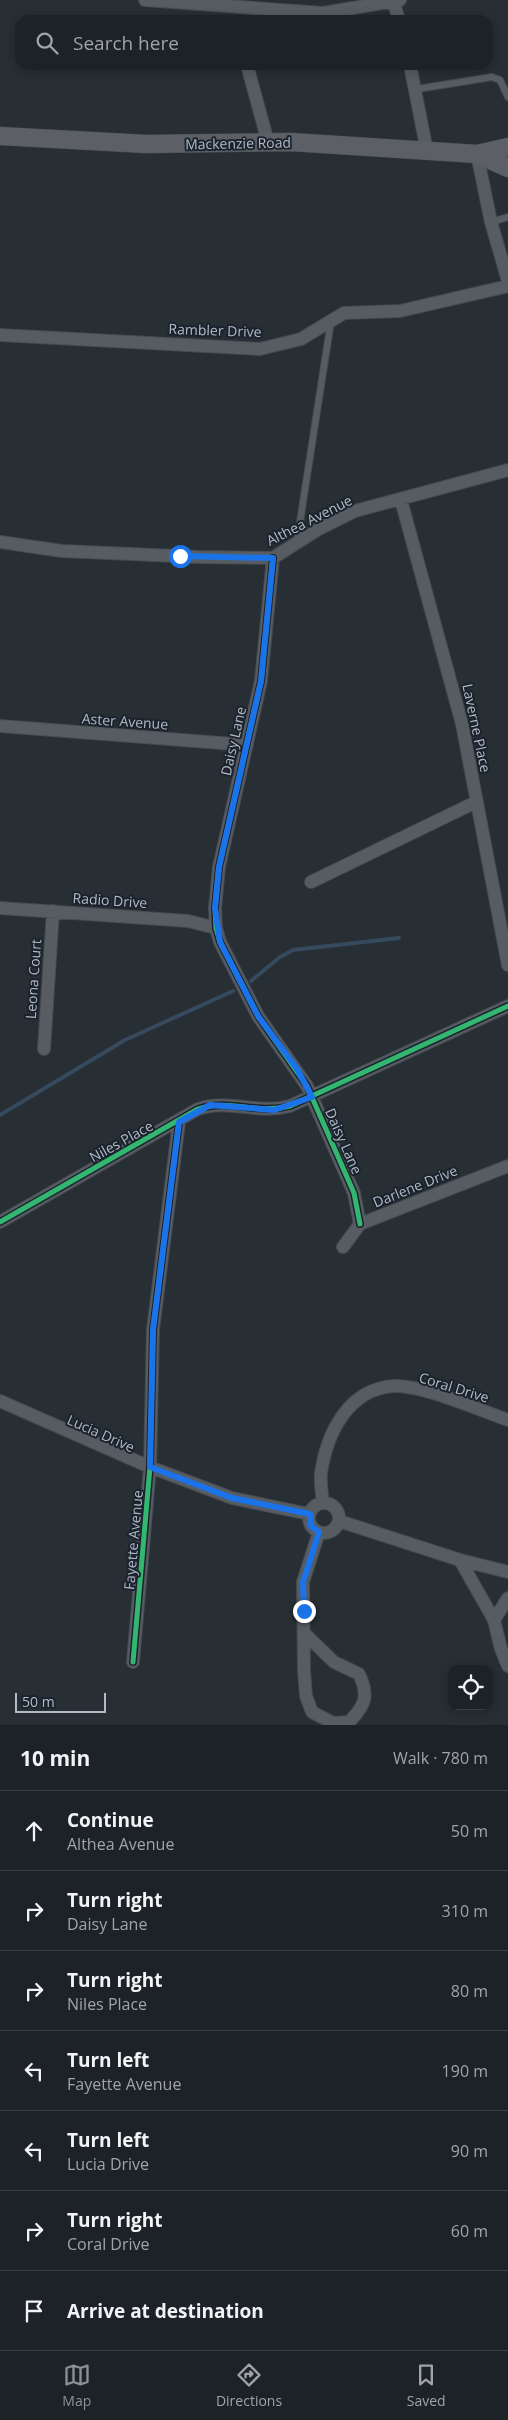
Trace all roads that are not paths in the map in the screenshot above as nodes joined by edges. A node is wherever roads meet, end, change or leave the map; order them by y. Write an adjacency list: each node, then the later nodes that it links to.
1 (145, 0): 3 (street)
2 (396, 1): 3 (street); 5 (street)
3 (232, 6): 4 (street)
4 (234, 15)
5 (398, 15)
6 (248, 70): 11 (street)
7 (411, 70): 8 (street)
8 (417, 89): 9 (lane); 13 (street)
9 (508, 97)
10 (0, 136): 11 (main road, Mackenzie Road)
11 (268, 142): 13 (main road, Mackenzie Road)
12 (508, 147): 14 (main road, Mackenzie Road)
13 (428, 151): 14 (main road, Mackenzie Road)
14 (477, 154): 15 (main road, Mackenzie Road); 17 (street)
15 (508, 168)
16 (508, 217): 17 (lane)
17 (491, 222): 18 (street)
18 (508, 281)
19 (508, 286): 20 (street, Rambler Drive)
20 (332, 320): 21 (street, Rambler Drive); 25 (lane)
21 (0, 335)
22 (508, 470): 23 (street, Althea Avenue)
23 (401, 500): 25 (street, Althea Avenue); 29 (street, Laverne Place)
24 (0, 542): 26 (street, Althea Avenue)
25 (297, 543): 26 (street, Althea Avenue)
26 (273, 558): 28 (street, Daisy Lane)
27 (0, 726): 28 (street, Aster Avenue)
28 (248, 745): 33 (street, Daisy Lane)
29 (476, 802): 30 (street); 34 (street, Laverne Place)
30 (311, 882)
31 (0, 908): 32 (street, Radio Drive)
32 (53, 911): 33 (street, Radio Drive); 36 (street, Leona Court)
33 (216, 928): 37 (street, Daisy Lane)
34 (508, 965)
35 (508, 1006): 37 (street, Niles Place)
36 (44, 1049)
37 (312, 1097): 38 (street, Niles Place); 41 (street, Daisy Lane)
38 (179, 1122): 40 (street, Niles Place); 45 (street, Fayette Avenue)
39 (508, 1166): 41 (street, Darlene Drive)
40 (0, 1222)
41 (360, 1224): 42 (street)
42 (343, 1247)
43 (0, 1400): 45 (street, Lucia Drive)
44 (508, 1420): 46 (street, Coral Drive)
45 (150, 1467): 47 (street, Lucia Drive); 55 (street, Fayette Avenue)
46 (323, 1503): 47 (street); 48 (street)
47 (310, 1514): 49 (street)
48 (339, 1521): 49 (street); 50 (street)
49 (319, 1532): 54 (street)
50 (460, 1560): 51 (street); 53 (street)
51 (508, 1572)
52 (508, 1598): 53 (street)
53 (494, 1620): 56 (street)
54 (304, 1633): 54 (street)
55 (133, 1662)
56 (508, 1666)

